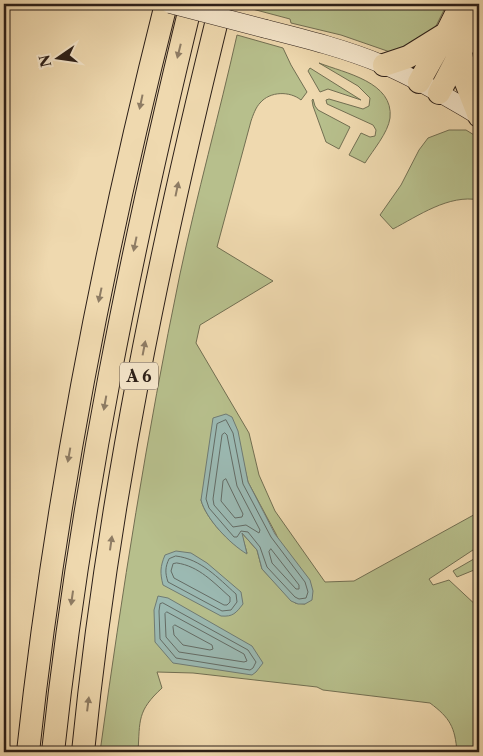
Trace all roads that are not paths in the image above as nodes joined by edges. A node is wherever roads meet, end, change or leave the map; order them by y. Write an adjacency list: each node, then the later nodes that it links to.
1 (166, 4): 12 (highway, one-way to 12)
2 (170, 4): 9 (street, bridge)
3 (191, 4): 15 (highway, A 6, one-way to 15)
4 (221, 4): 16 (highway, A 6, one-way to 4)
5 (461, 4): 7 (highway)
6 (479, 17): 8 (highway)
7 (447, 32): 9 (highway); 10 (highway)
8 (461, 51): 10 (highway); 11 (highway)
9 (384, 65): 10 (street)
10 (429, 87): 11 (street)
11 (479, 116)
12 (38, 667): 13 (highway); 14 (highway)
13 (18, 752)
14 (28, 752)
15 (53, 752)
16 (83, 752)

